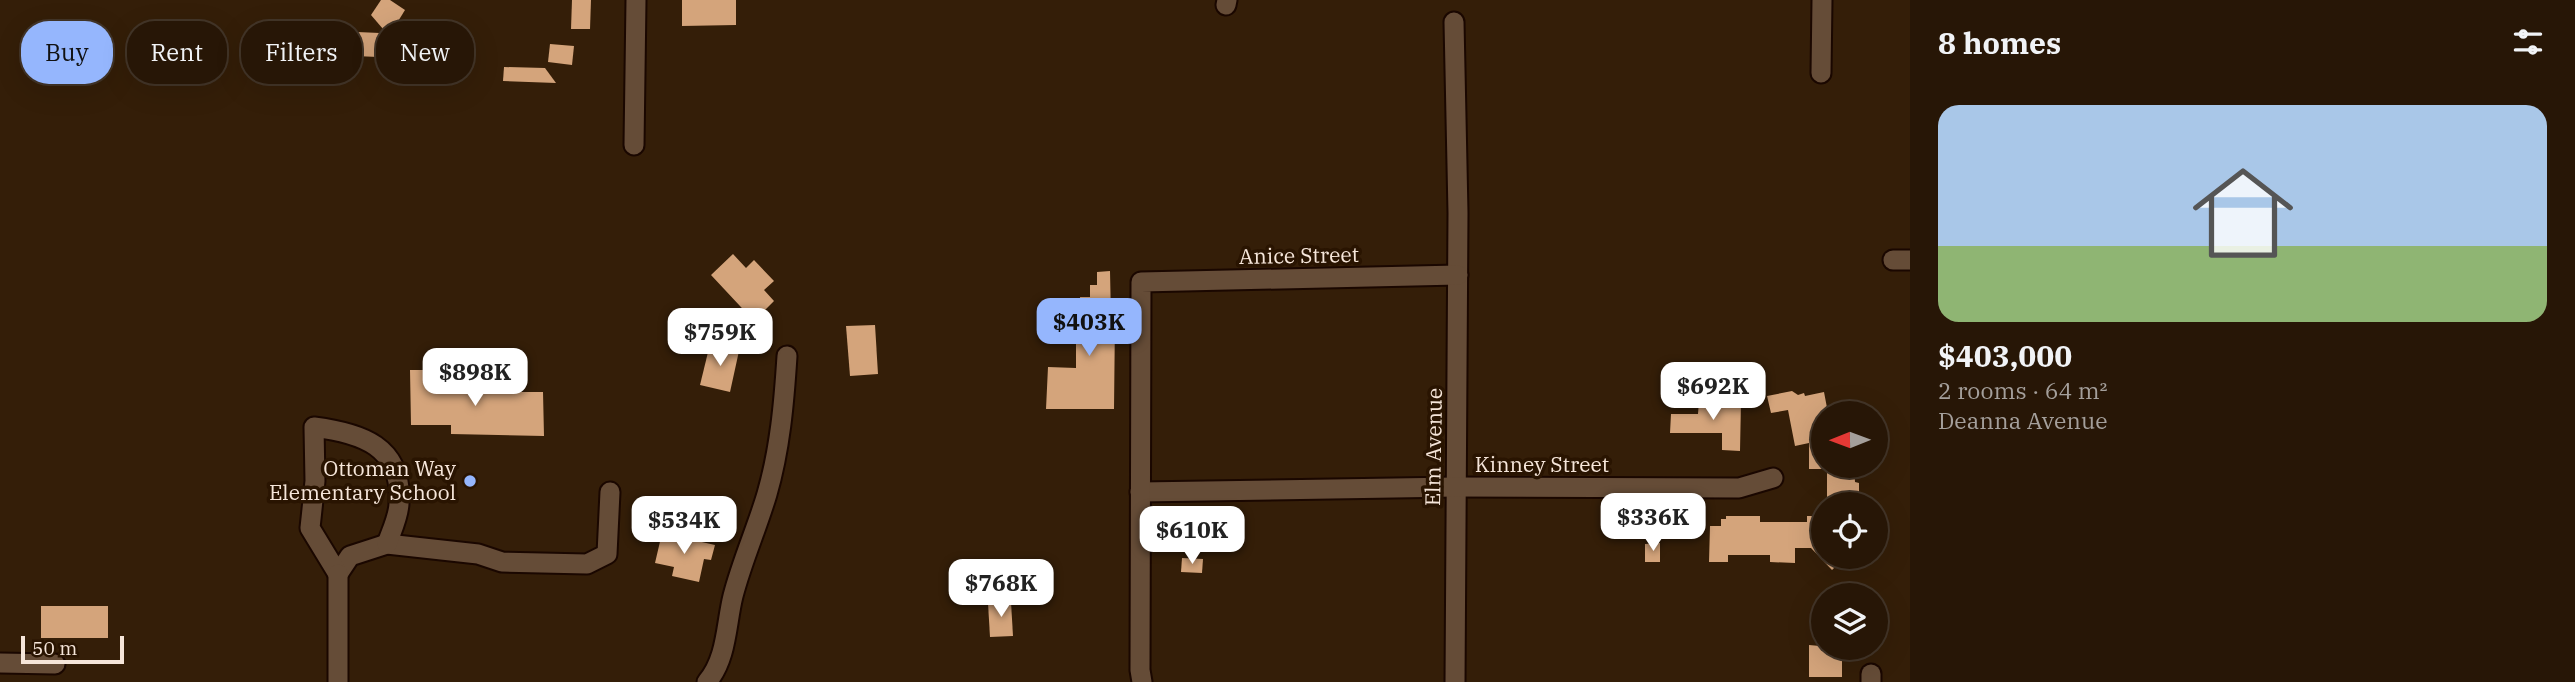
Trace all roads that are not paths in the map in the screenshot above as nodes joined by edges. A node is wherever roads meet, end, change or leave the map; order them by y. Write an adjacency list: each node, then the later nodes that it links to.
1 (636, 0): 5 (street)
2 (1822, 0): 4 (street)
3 (1454, 22): 6 (street, Elm Avenue)
4 (1821, 73)
5 (634, 145)
6 (1458, 275): 9 (street, Elm Avenue); 11 (street, Anice Street)
7 (787, 356): 17 (street)
8 (1773, 478): 9 (street, Kinney Street)
9 (1456, 487): 11 (street, Kinney Street); 19 (street, Elm Avenue)
10 (610, 492): 12 (street)
11 (1140, 492): 18 (street)
12 (387, 544): 13 (street); 13 (street)
13 (338, 574): 16 (street)
14 (0, 663): 15 (street)
15 (55, 664)
16 (338, 682)
17 (707, 682)
18 (1142, 682)
19 (1455, 682)

